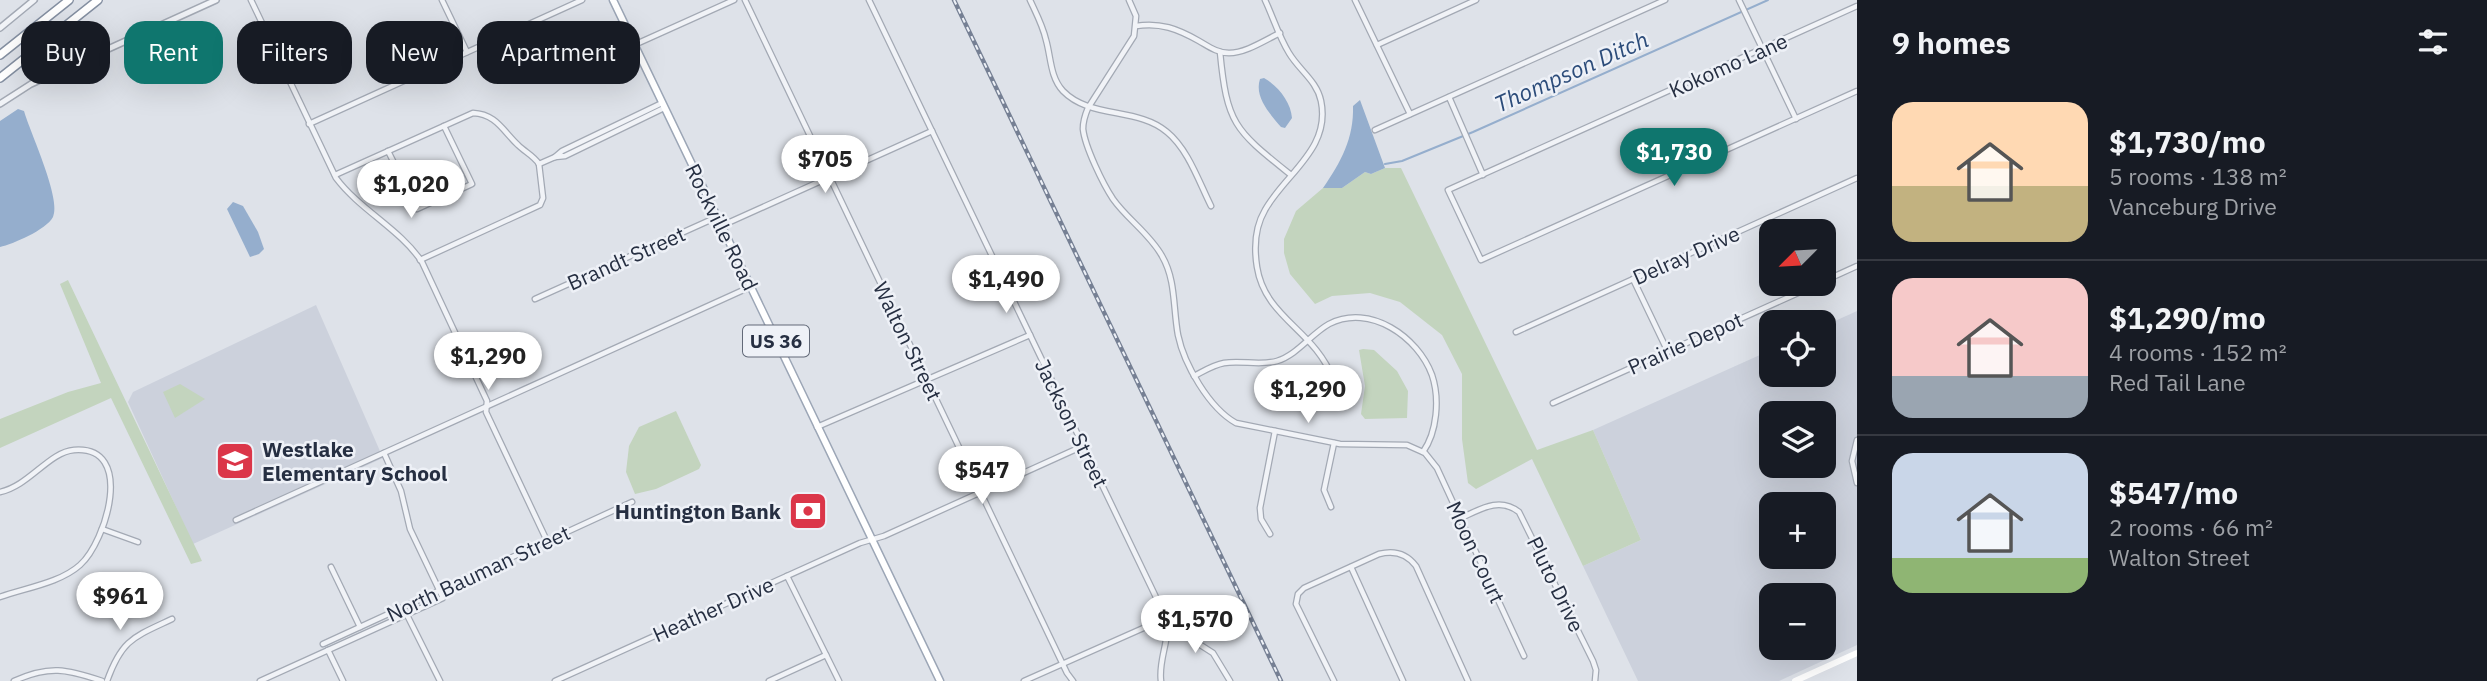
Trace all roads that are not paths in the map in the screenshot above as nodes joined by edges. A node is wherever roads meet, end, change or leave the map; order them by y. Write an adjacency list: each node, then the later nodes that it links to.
1 (69, 0): 29 (highway)
2 (216, 0): 34 (street)
3 (251, 0): 39 (street)
4 (442, 0): 27 (street)
5 (582, 0): 27 (street)
6 (613, 0): 20 (main road, Rockville Road / US 36)
7 (734, 0): 24 (street)
8 (745, 0): 48 (street, Walton Street)
9 (869, 0): 42 (street, Jackson Street)
10 (1030, 0): 36 (street)
11 (1129, 0): 21 (street)
12 (1265, 0): 23 (street)
13 (1355, 0): 25 (street)
14 (1476, 0): 25 (street)
15 (1664, 0): 33 (street)
16 (32, 1): 22 (street)
17 (97, 1): 31 (highway)
18 (1740, 3): 26 (street)
19 (1857, 6): 26 (street, Kokomo Lane)
20 (623, 21)
21 (1136, 26): 28 (street); 36 (street)
22 (0, 28)
23 (1280, 33): 28 (street); 46 (street)
24 (640, 42)
25 (1377, 45): 37 (street)
26 (1763, 49): 38 (street); 45 (street, Kokomo Lane)
27 (467, 52): 39 (street)
28 (1220, 52): 46 (street)
29 (0, 55)
30 (640, 57): 35 (main road, Rockville Road / US 36)
31 (0, 78)
32 (1857, 91): 38 (street)
33 (1449, 97): 37 (street); 45 (street)
34 (0, 104)
35 (663, 105): 44 (street); 51 (main road, Rockville Road / US 36)
36 (1090, 105): 50 (street); 64 (street)
37 (1410, 114): 41 (street)
38 (1796, 119): 45 (street, Kokomo Lane)
39 (309, 124): 47 (street)
40 (444, 126): 43 (street); 43 (street); 44 (street)
41 (1375, 130)
42 (932, 131): 48 (street); 61 (street, Jackson Street)
43 (388, 151): 47 (street)
44 (540, 164): 53 (street)
45 (1483, 174)
46 (1291, 175): 62 (street)
47 (335, 176): 53 (street)
48 (829, 176): 52 (street); 66 (street, Walton Street)
49 (1857, 178): 56 (street, Delray Drive)
50 (1211, 206)
51 (717, 217): 52 (main road, Rockville Road / US 36); 59 (street, Brandt Street)
52 (721, 226): 57 (main road, Rockville Road / US 36)
53 (420, 260): 68 (street)
54 (1857, 266): 55 (street)
55 (1836, 276)
56 (1633, 279): 60 (street, Delray Drive); 63 (street)
57 (750, 286): 68 (street); 69 (main road, Rockville Road / US 36)
58 (1792, 296): 63 (street, Prairie Depot)
59 (535, 299)
60 (1516, 332)
61 (1030, 335): 66 (street); 73 (street, Jackson Street)
62 (1309, 339): 64 (street); 65 (street); 74 (street)
63 (1668, 352): 67 (street, Prairie Depot)
64 (1194, 376): 70 (street)
65 (1333, 379)
66 (927, 380): 69 (street); 78 (street, Walton Street)
67 (1553, 403)
68 (487, 407): 75 (street); 86 (street)
69 (817, 427): 85 (main road, Rockville Road / US 36)
70 (1275, 431): 72 (street); 84 (street)
71 (1857, 440): 76 (street)
72 (1334, 443): 74 (street); 80 (street)
73 (1083, 446): 78 (street, Heather Drive); 94 (street, Jackson Street)
74 (1423, 452): 81 (street, Moon Court)
75 (384, 453): 82 (street); 91 (street)
76 (1857, 483)
77 (0, 492): 83 (street)
78 (981, 492): 85 (street, Heather Drive); 104 (street, Walton Street)
79 (632, 502): 86 (street, North Bauman Street)
80 (1331, 507)
81 (1460, 519): 103 (street, Moon Court); 106 (street, Pluto Drive)
82 (236, 520)
83 (102, 529): 87 (street); 92 (street)
84 (1270, 534)
85 (872, 540): 90 (street, Heather Drive); 116 (main road, Rockville Road / US 36)
86 (547, 541): 91 (street, North Bauman Street)
87 (138, 542)
88 (331, 567): 97 (street)
89 (1351, 567): 121 (street); 122 (street); 123 (street)
90 (787, 576): 102 (street); 105 (street, Heather Drive)
91 (440, 591): 93 (street, North Bauman Street); 97 (street, North Bauman Street)
92 (0, 597)
93 (407, 615): 100 (street, North Bauman Street); 111 (street)
94 (1166, 618): 96 (street, Jackson Street); 104 (street)
95 (172, 619): 108 (street)
96 (1168, 625): 119 (street); 120 (street)
97 (360, 627): 98 (street, North Bauman Street)
98 (332, 640): 99 (street, North Bauman Street); 100 (street)
99 (323, 644)
100 (328, 650): 109 (street, North Bauman Street); 110 (street)
101 (1857, 653): 124 (main road)
102 (826, 655): 114 (street); 115 (street)
103 (1524, 656)
104 (1063, 664): 117 (street); 118 (street, Walton Street)
105 (574, 673): 112 (street, Heather Drive); 113 (street)
106 (1595, 675)
107 (14, 681): 108 (street)
108 (104, 681)
109 (260, 681)
110 (343, 681)
111 (440, 681)
112 (555, 681)
113 (578, 681)
114 (769, 681)
115 (839, 681)
116 (940, 681)
117 (1024, 681)
118 (1073, 681)
119 (1161, 681)
120 (1230, 681)
121 (1334, 681)
122 (1403, 681)
123 (1468, 681)
124 (1796, 681)

